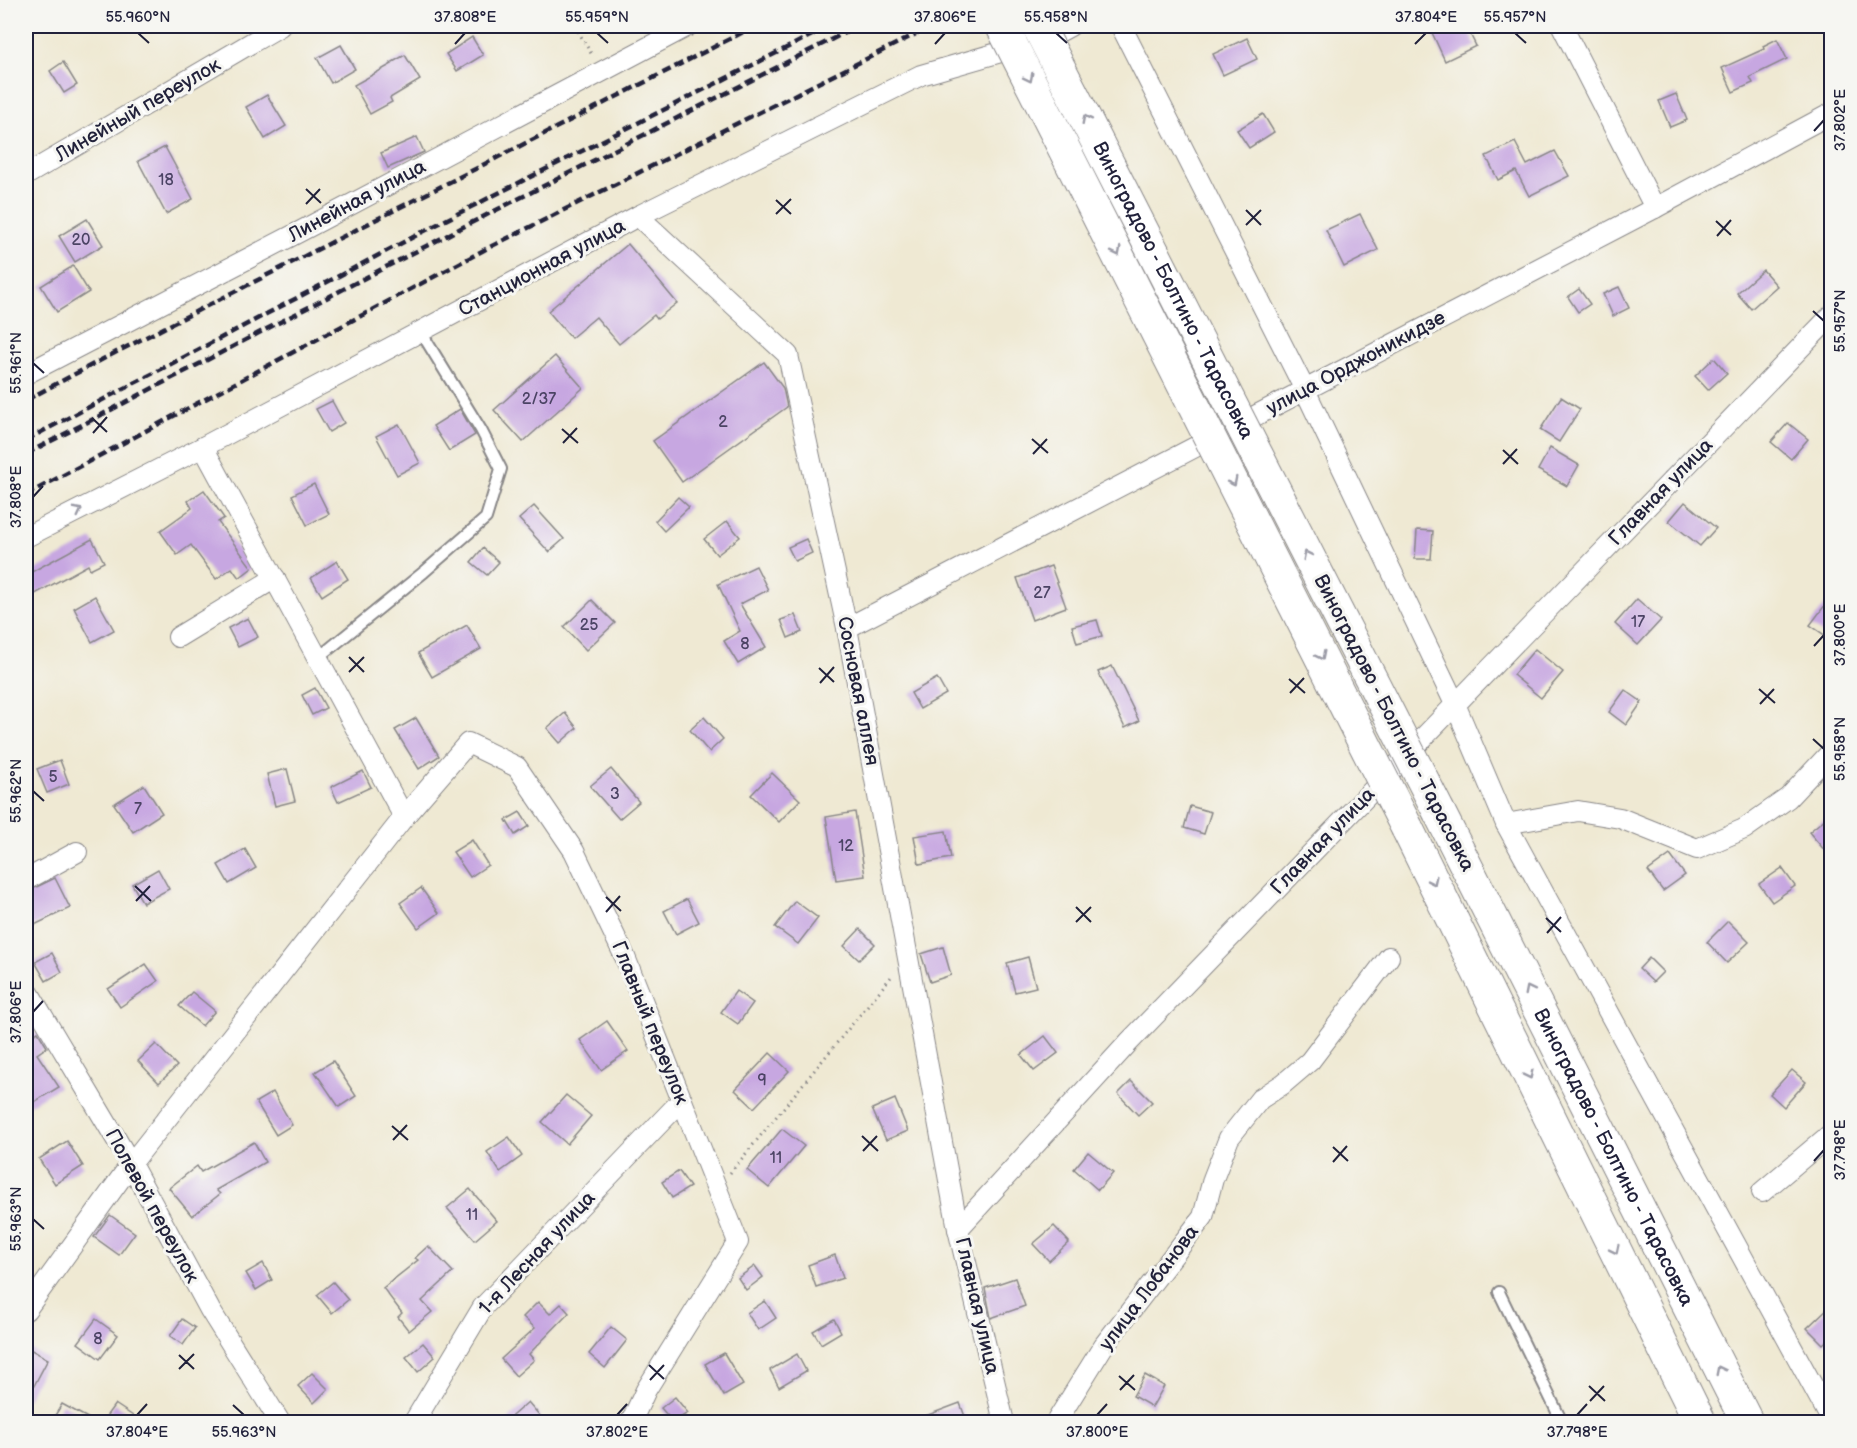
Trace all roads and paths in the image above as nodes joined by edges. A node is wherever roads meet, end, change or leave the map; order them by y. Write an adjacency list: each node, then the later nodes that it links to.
1 (280, 26): 11 (street, Линейный переулок)
2 (575, 26): 9 (path)
3 (688, 26): 9 (street, Линейная улица)
4 (1002, 26): 48 (main road, Виноградово - Болтино - Тарасовка, one-way to 48, bridge)
5 (1038, 26): 49 (main road, Виноградово - Болтино - Тарасовка, one-way to 5, bridge)
6 (1070, 26): 13 (street, Станционная улица)
7 (1121, 26): 17 (street)
8 (1562, 26): 12 (street)
9 (602, 72): 16 (street, Линейная улица)
10 (1832, 113): 12 (street, улица Орджоникидзе)
11 (26, 175)
12 (1655, 208): 17 (street, улица Орджоникидзе)
13 (638, 216): 15 (street, Станционная улица); 21 (street, Сосновая аллея)
14 (1832, 315): 24 (street, Главная улица)
15 (421, 332): 18 (street, Станционная улица); 23 (lane)
16 (26, 374)
17 (1305, 390): 21 (street, улица Орджоникидзе); 24 (street)
18 (203, 447): 19 (street, Станционная улица, one-way to 18); 20 (street)
19 (26, 537)
20 (275, 578): 22 (street); 23 (street)
21 (847, 628): 30 (street, Сосновая аллея)
22 (178, 637)
23 (318, 658): 26 (street)
24 (1455, 704): 27 (street); 38 (street, Главная улица)
25 (1832, 751): 27 (street)
26 (404, 818): 33 (street, Главный переулок); 35 (street)
27 (1506, 824): 41 (street)
28 (76, 852): 29 (street)
29 (26, 879)
30 (908, 957): 36 (path); 38 (street, Сосновая аллея)
31 (1389, 957): 46 (street, улица Лобанова)
32 (26, 988): 35 (street, Полевой переулок)
33 (682, 1100): 36 (street, Главный переулок); 43 (street, 1-я Лесная улица)
34 (1832, 1133): 37 (street)
35 (131, 1164): 40 (street); 42 (street, Полевой переулок)
36 (717, 1189): 44 (street, Главный переулок)
37 (1762, 1192)
38 (958, 1230): 45 (street, Главная улица)
39 (1499, 1292): 47 (lane)
40 (26, 1310)
41 (1832, 1421)
42 (280, 1422)
43 (414, 1422)
44 (631, 1422)
45 (1004, 1422)
46 (1056, 1422)
47 (1562, 1422)
48 (1700, 1422)
49 (1747, 1422)

